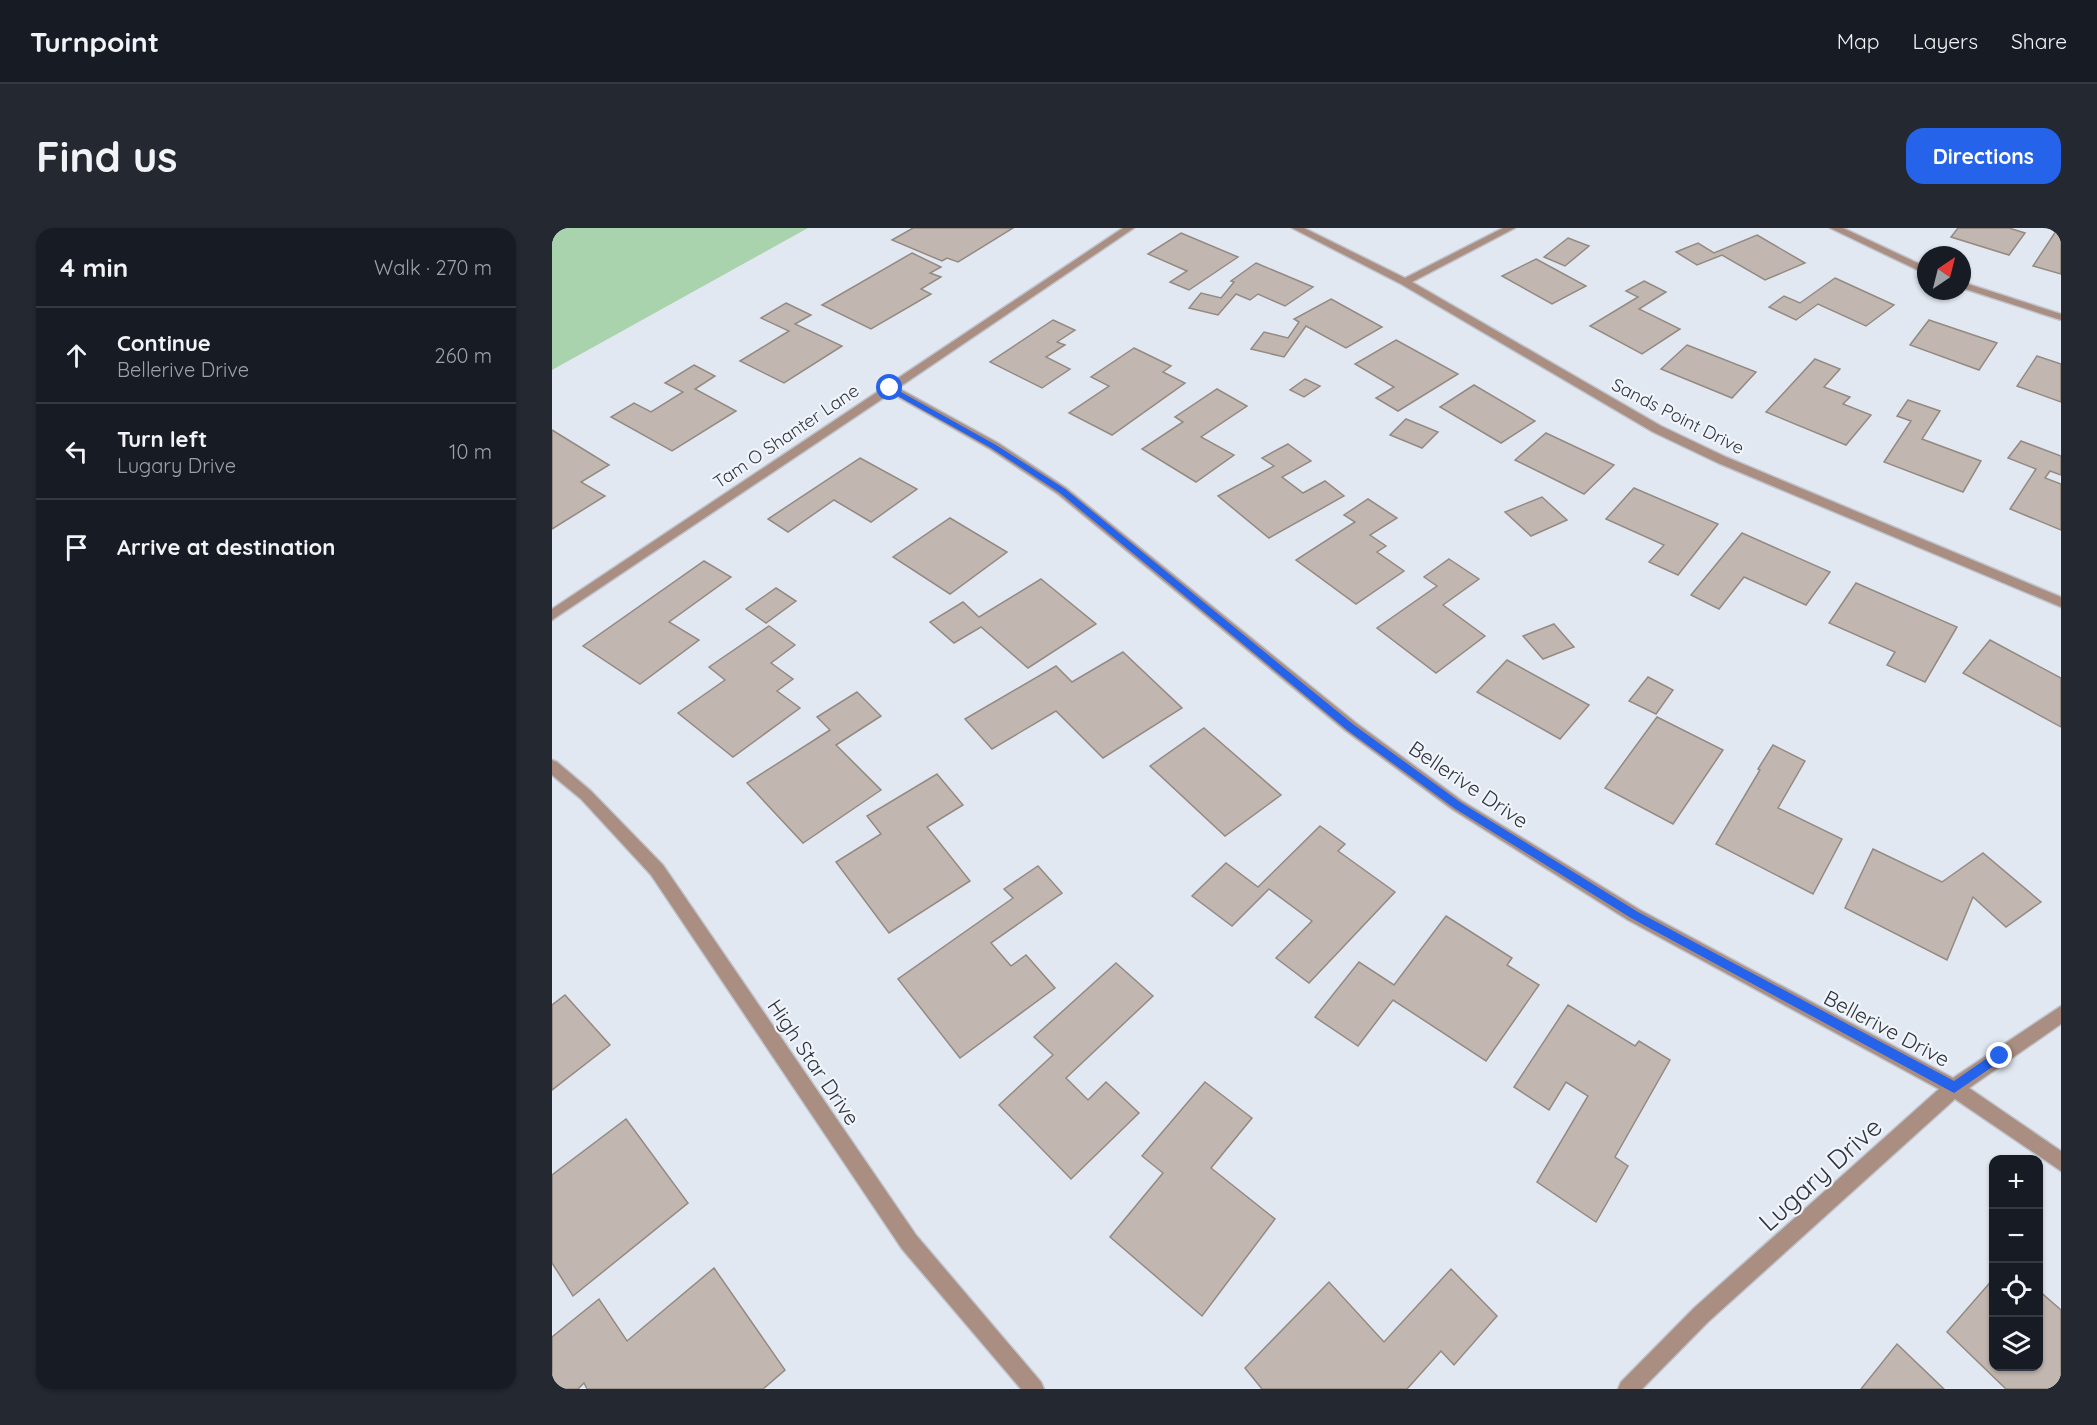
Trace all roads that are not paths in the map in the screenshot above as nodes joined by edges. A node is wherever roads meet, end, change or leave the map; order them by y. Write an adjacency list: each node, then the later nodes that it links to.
1 (1129, 228): 9 (street, Tam O Shanter Lane)
2 (1297, 228): 6 (street, Sands Point Drive)
3 (1510, 228): 6 (street)
4 (1835, 228): 5 (street)
5 (1917, 267)
6 (1405, 282): 10 (street, Sands Point Drive)
7 (1971, 288): 8 (street)
8 (2061, 317)
9 (890, 388): 11 (street, Tam O Shanter Lane); 14 (street, Bellerive Drive)
10 (2061, 602)
11 (552, 615)
12 (552, 766): 16 (street, High Star Drive)
13 (2061, 1014): 14 (street, Lugary Drive)
14 (1954, 1088): 15 (street, Bellerive Drive); 17 (street, Lugary Drive)
15 (2061, 1162)
16 (1034, 1389)
17 (1628, 1389)

